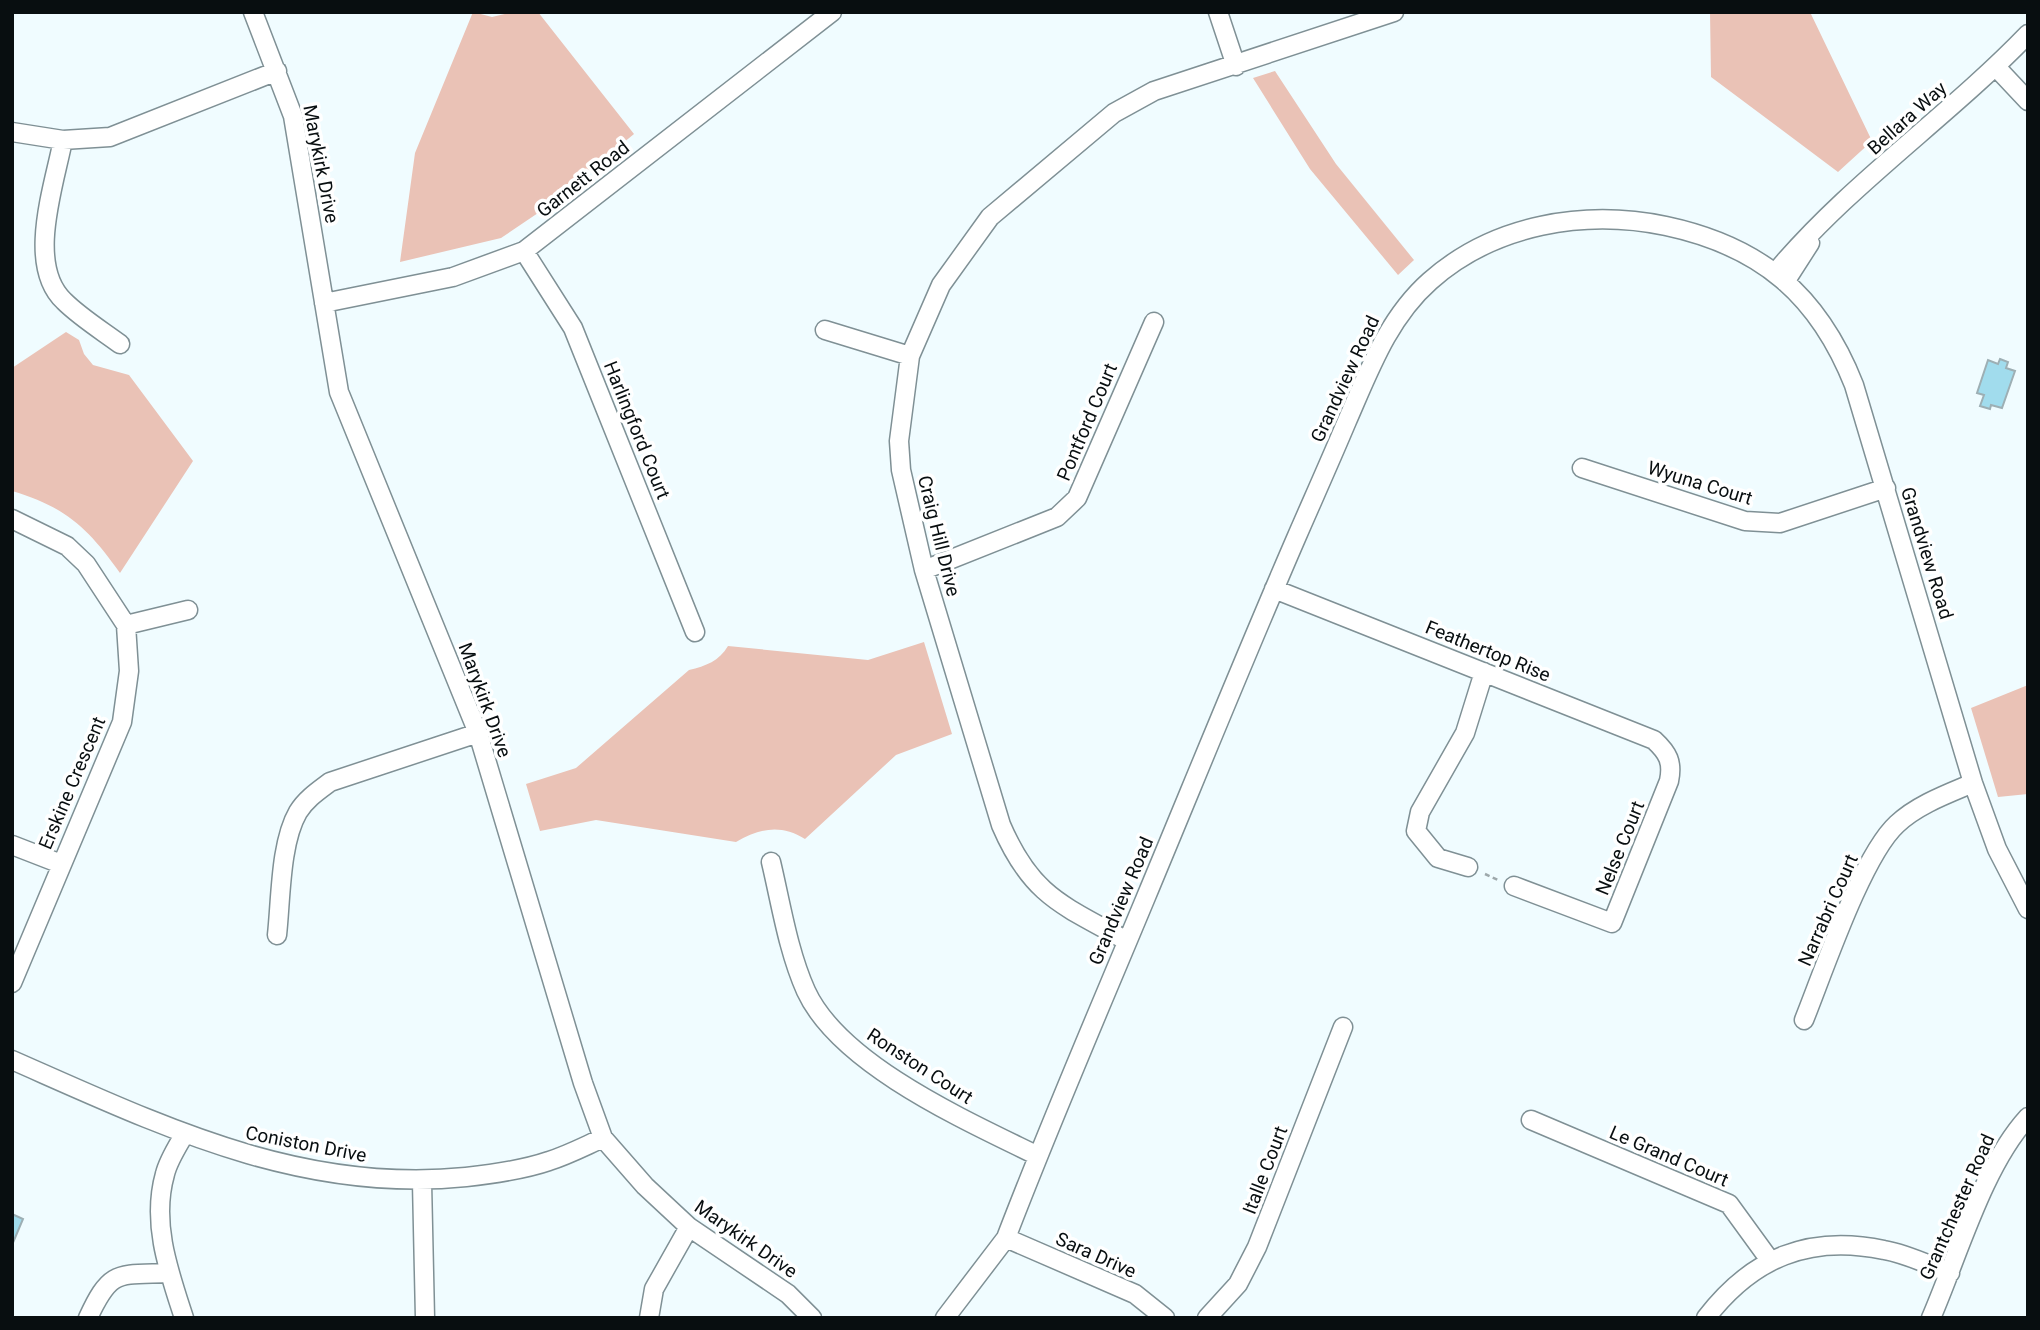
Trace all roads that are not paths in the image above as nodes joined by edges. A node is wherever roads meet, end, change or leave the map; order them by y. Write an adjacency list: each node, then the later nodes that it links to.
1 (253, 12): 8 (street, Marykirk Drive)
2 (832, 12): 12 (street, Garnett Road)
3 (1217, 12): 6 (street)
4 (1394, 12): 6 (street, Craig Hill Drive)
5 (2028, 34): 7 (street, Bellara Way)
6 (1236, 66): 18 (street, Craig Hill Drive)
7 (1996, 67): 9 (street); 13 (street, Bellara Way)
8 (277, 71): 11 (street); 14 (street, Marykirk Drive)
9 (2028, 101)
10 (12, 132): 11 (street)
11 (62, 140): 17 (street)
12 (524, 251): 14 (street, Garnett Road); 26 (street, Harlingford Court)
13 (1780, 278): 20 (street, Grandview Road); 23 (street, Grandview Road)
14 (324, 303): 28 (street, Marykirk Drive)
15 (1154, 322): 22 (street, Pontford Court)
16 (825, 330): 18 (street)
17 (120, 344)
18 (911, 356): 22 (street, Craig Hill Drive)
19 (1583, 468): 20 (street, Wyuna Court)
20 (1886, 488): 30 (street, Grandview Road)
21 (12, 519): 25 (street, Erskine Crescent)
22 (924, 570): 38 (street, Craig Hill Drive)
23 (1274, 589): 27 (street, Feathertop Rise); 38 (street, Grandview Road)
24 (188, 610): 25 (street)
25 (126, 625): 33 (street, Erskine Crescent)
26 (695, 632)
27 (1484, 672): 29 (street, Feathertop Rise); 34 (street)
28 (478, 733): 37 (street); 46 (street, Marykirk Drive)
29 (1672, 769): 35 (street, Nelse Court)
30 (1972, 783): 36 (street, Grandview Road); 40 (street, Narrabri Court)
31 (12, 845): 33 (street)
32 (771, 862): 47 (street, Ronston Court)
33 (61, 864): 39 (street, Erskine Crescent)
34 (1468, 867)
35 (1514, 886)
36 (2028, 909)
37 (278, 935)
38 (1127, 942): 47 (street, Grandview Road)
39 (12, 983)
40 (1804, 1020)
41 (1343, 1027): 61 (street, Italle Court)
42 (12, 1060): 45 (street, Coniston Drive)
43 (2028, 1117): 53 (street, Grantchester Road)
44 (1531, 1120): 51 (street, Le Grand Court)
45 (184, 1135): 48 (street, Coniston Drive); 52 (street)
46 (603, 1138): 48 (street, Coniston Drive); 49 (street, Marykirk Drive)
47 (1038, 1156): 50 (street, Grandview Road)
48 (422, 1182): 56 (street)
49 (689, 1227): 57 (street); 58 (street, Marykirk Drive)
50 (1006, 1238): 59 (street, Grandview Road); 60 (street, Sara Drive)
51 (1769, 1259): 53 (street); 62 (street)
52 (170, 1273): 54 (street); 55 (street)
53 (1950, 1273): 63 (street, Grantchester Road)
54 (88, 1318)
55 (184, 1318)
56 (425, 1318)
57 (649, 1318)
58 (812, 1318)
59 (945, 1318)
60 (1165, 1318)
61 (1207, 1318)
62 (1706, 1318)
63 (1931, 1318)

